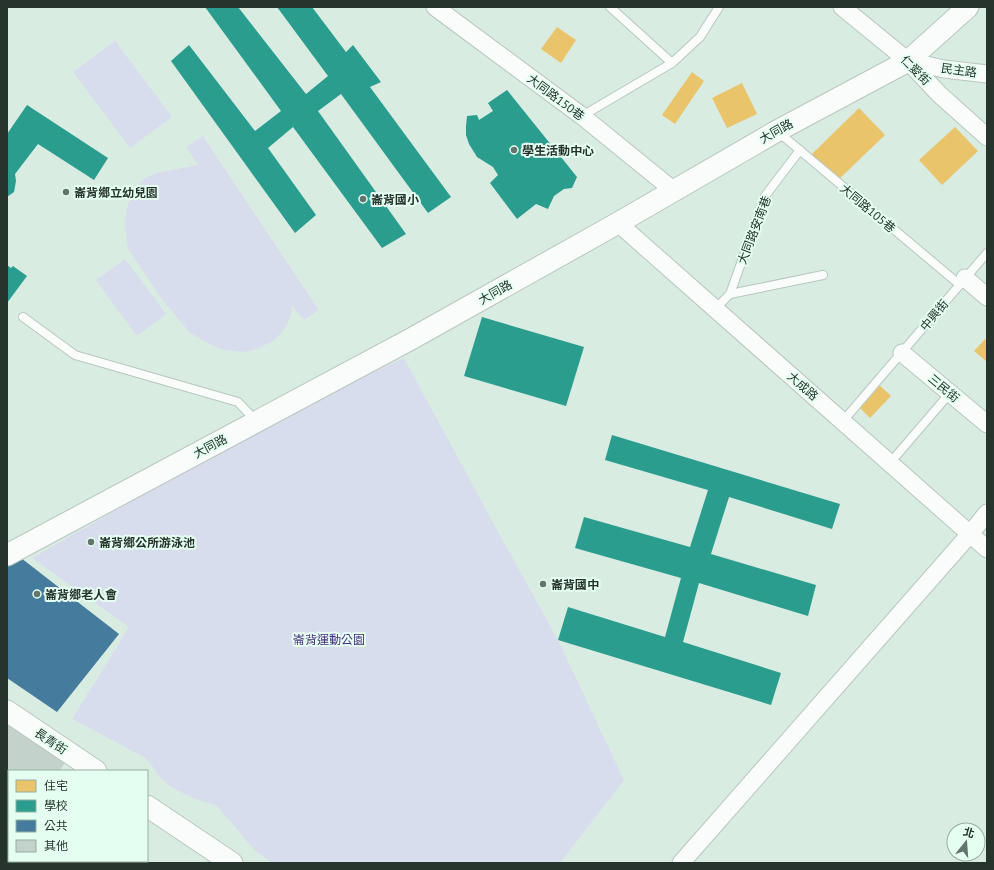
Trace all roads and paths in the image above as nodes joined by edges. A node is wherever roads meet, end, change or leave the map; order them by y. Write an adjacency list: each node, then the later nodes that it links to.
1 (435, 7): 11 (street, 大同路150巷)
2 (610, 7): 7 (lane)
3 (718, 7): 7 (lane)
4 (842, 7): 6 (street, 仁愛街)
5 (968, 7): 6 (street, 大同路)
6 (908, 60): 8 (street, 民主路); 10 (street, 仁愛街); 12 (street, 大同路)
7 (672, 63): 11 (lane)
8 (944, 69): 9 (street, 民主路); 10 (street)
9 (987, 74)
10 (939, 94): 13 (street, 仁愛街)
11 (582, 116): 15 (street, 大同路150巷)
12 (777, 130): 14 (lane, 大同路105巷); 15 (street, 大同路)
13 (987, 137)
14 (800, 150): 19 (lane, 大同路105巷); 20 (lane, 大同路安南巷)
15 (674, 190): 16 (street, 大同路)
16 (618, 223): 22 (street, 大成路); 27 (street, 大同路)
17 (987, 253): 19 (lane, 中興街)
18 (823, 275): 20 (lane)
19 (962, 281): 21 (street); 24 (lane, 中興街)
20 (730, 294): 22 (lane, 大同路安南巷)
21 (987, 297)
22 (715, 309): 26 (street, 大成路)
23 (23, 317): 27 (lane)
24 (902, 353): 25 (street, 三民街); 26 (lane, 中興街)
25 (950, 393): 28 (street, 三民街); 29 (lane)
26 (843, 421): 29 (street, 大成路)
27 (257, 422): 33 (street, 大同路)
28 (987, 424)
29 (890, 463): 31 (street, 大成路)
30 (987, 513): 31 (street)
31 (970, 534): 32 (street, 大成路); 38 (street)
32 (987, 549)
33 (7, 555)
34 (7, 711): 35 (street, 長青街)
35 (95, 770)
36 (148, 807): 37 (street)
37 (232, 863)
38 (682, 863)

